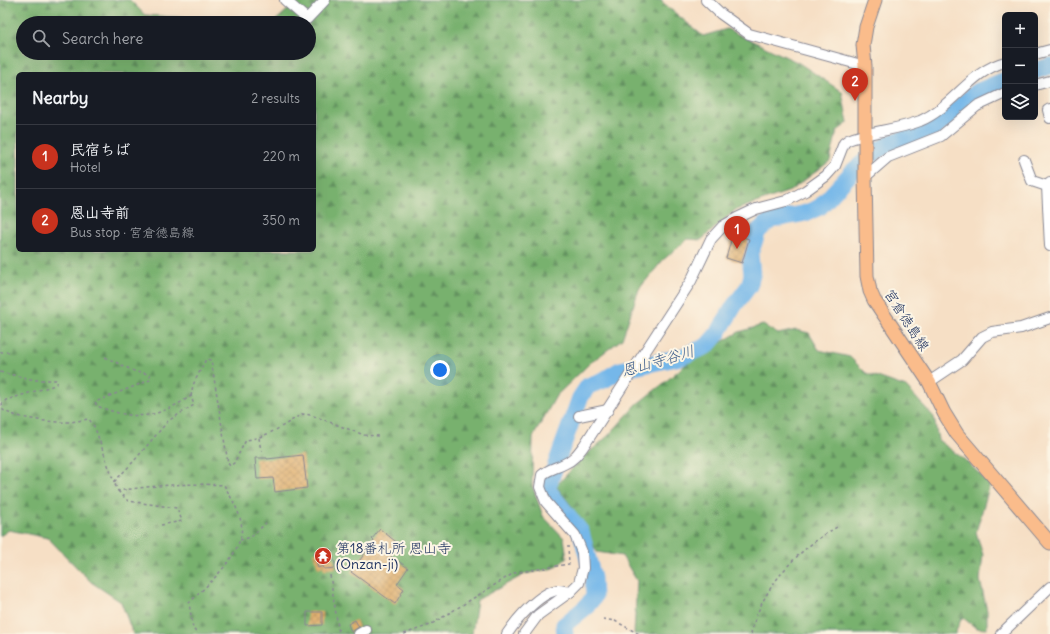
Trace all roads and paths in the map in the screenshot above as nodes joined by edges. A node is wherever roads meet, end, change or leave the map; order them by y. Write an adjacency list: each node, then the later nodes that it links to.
1 (285, 0): 5 (street)
2 (325, 0): 6 (street)
3 (706, 0): 10 (street)
4 (875, 0): 10 (main road, 宮倉徳島線)
5 (303, 16)
6 (311, 16)
7 (1050, 50): 8 (street)
8 (1038, 53)
9 (1002, 63): 16 (street)
10 (865, 66): 16 (main road, 宮倉徳島線)
11 (1050, 81): 12 (street)
12 (1038, 84)
13 (1002, 94): 18 (street)
14 (1050, 109): 15 (street)
15 (1050, 118)
16 (865, 142): 18 (main road, 宮倉徳島線); 28 (street)
17 (1024, 160): 19 (street)
18 (865, 174): 26 (main road, 宮倉徳島線)
19 (1048, 184): 20 (street)
20 (1050, 246)
21 (1050, 318): 26 (street)
22 (0, 352): 23 (path)
23 (10, 352)
24 (105, 357): 27 (path)
25 (0, 372): 33 (path)
26 (929, 382): 39 (main road, 宮倉徳島線)
27 (191, 396): 31 (path); 33 (path)
28 (608, 410): 29 (street); 43 (street)
29 (579, 416)
30 (378, 436): 31 (path)
31 (259, 438): 32 (path)
32 (261, 451)
33 (114, 482): 34 (path)
34 (118, 491): 36 (path); 38 (path)
35 (266, 523): 38 (path)
36 (161, 525)
37 (839, 526): 51 (path)
38 (240, 540): 45 (path)
39 (1050, 543)
40 (568, 544): 47 (path)
41 (330, 575): 46 (path)
42 (1050, 587): 52 (street)
43 (570, 592): 48 (street); 49 (street)
44 (603, 620): 50 (path)
45 (198, 634)
46 (339, 634)
47 (404, 634)
48 (507, 634)
49 (524, 634)
50 (639, 634)
51 (751, 634)
52 (1001, 634)

